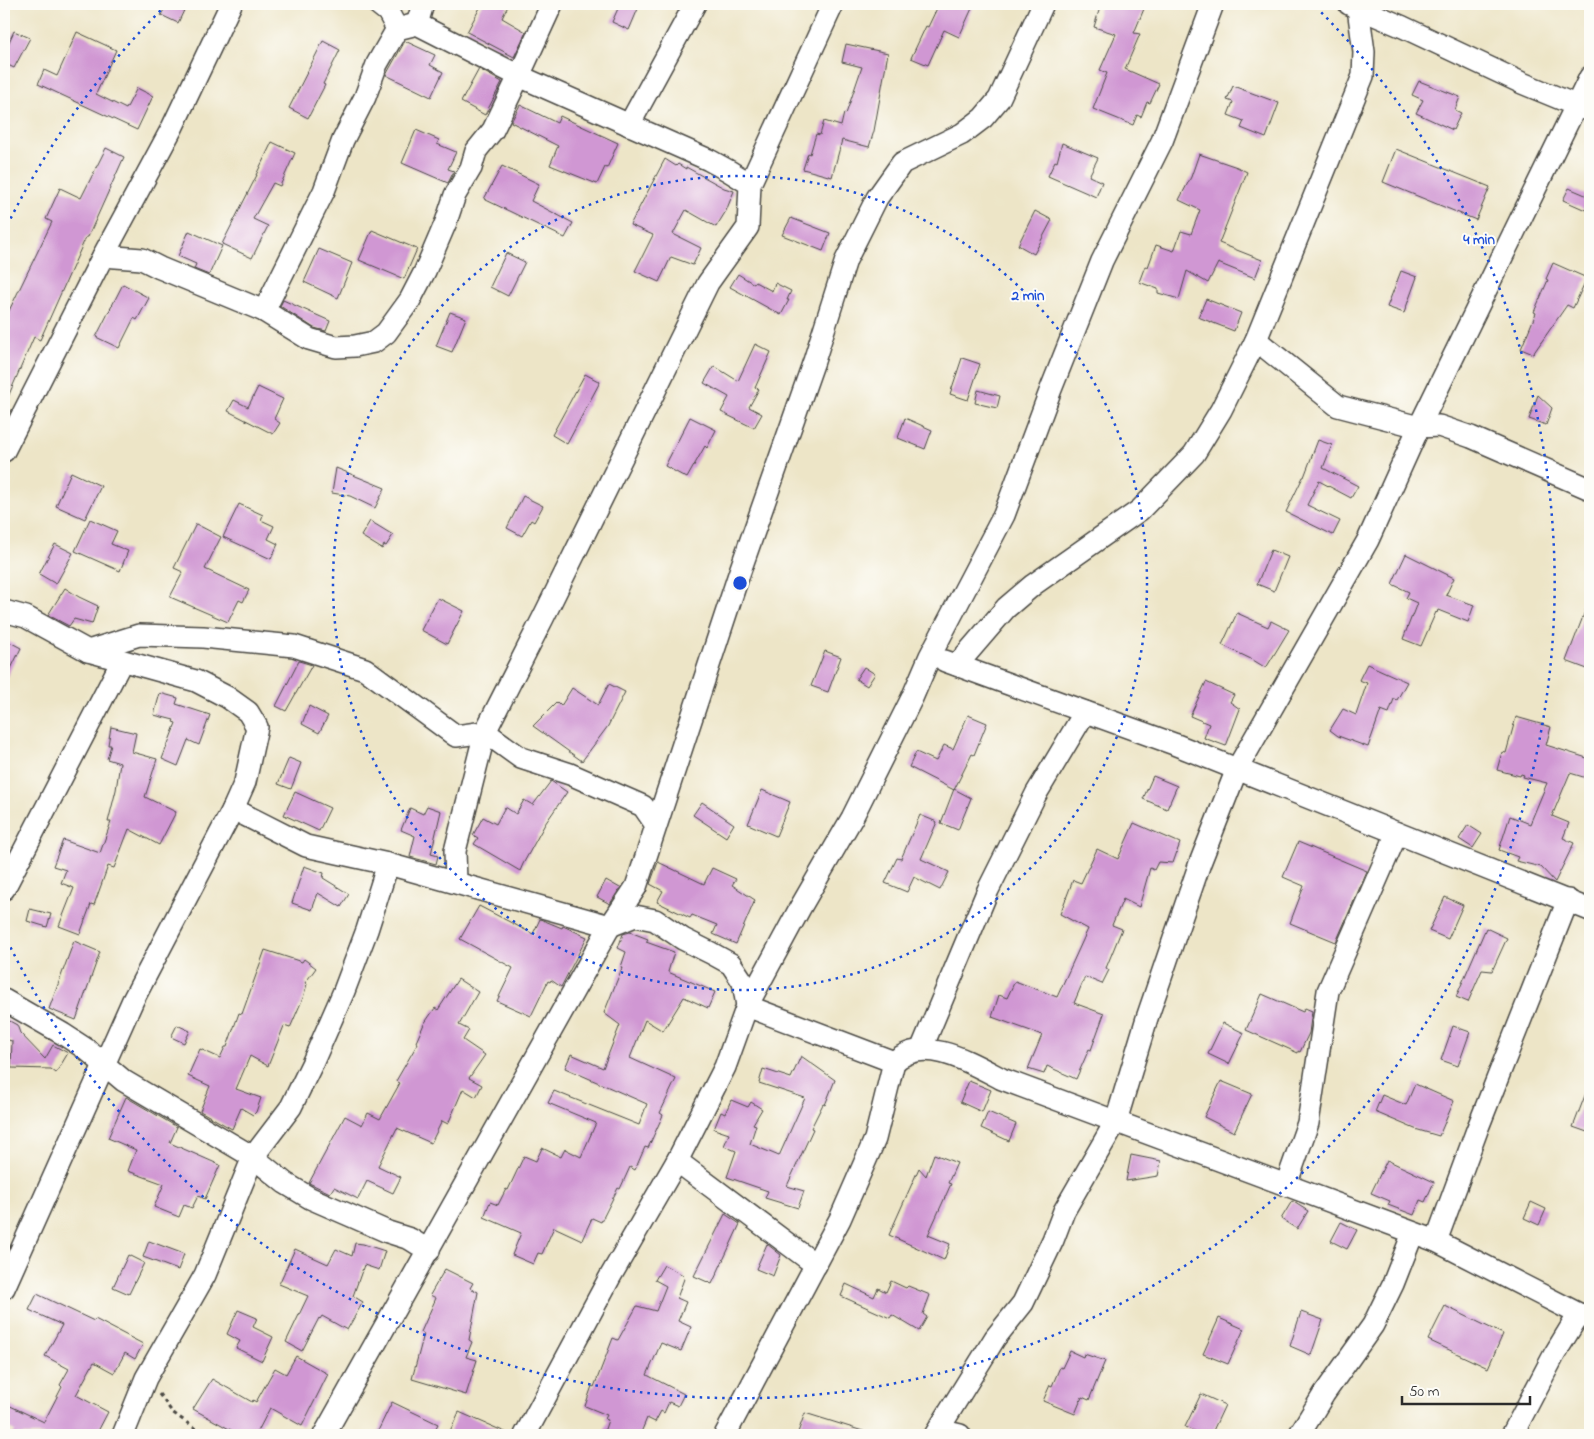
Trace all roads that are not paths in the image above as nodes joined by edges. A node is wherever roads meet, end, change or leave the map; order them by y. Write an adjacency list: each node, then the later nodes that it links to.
1 (231, 4): 16 (street)
2 (378, 4): 10 (street)
3 (422, 4): 10 (street)
4 (552, 4): 11 (street)
5 (695, 4): 14 (street)
6 (833, 4): 15 (street)
7 (1043, 4): 31 (street)
8 (1213, 4): 24 (street)
9 (1353, 6): 13 (street); 18 (street)
10 (407, 26): 11 (street); 17 (street)
11 (519, 76): 14 (street); 17 (street)
12 (1590, 78): 13 (street)
13 (1584, 108): 19 (street)
14 (629, 125): 15 (street)
15 (750, 184): 28 (street)
16 (103, 256): 17 (street); 20 (street)
17 (264, 311)
18 (1256, 340): 19 (street); 26 (street)
19 (1419, 427): 21 (street); 29 (street)
20 (4, 451)
21 (1590, 490)
22 (4, 611): 23 (street)
23 (88, 651): 25 (street); 28 (street)
24 (930, 656): 26 (street); 39 (street)
25 (122, 661): 30 (street); 35 (street)
26 (957, 665): 27 (street)
27 (1085, 712): 29 (street); 40 (street)
28 (485, 732): 31 (street); 34 (street)
29 (1237, 769): 32 (street); 43 (street)
30 (234, 809): 33 (street); 42 (street)
31 (656, 826): 37 (street)
32 (1397, 833): 36 (street); 46 (street)
33 (388, 864): 34 (street); 44 (street)
34 (456, 882): 37 (street)
35 (4, 889)
36 (1583, 903): 48 (street)
37 (610, 926): 39 (street); 49 (street)
38 (4, 1000): 42 (street)
39 (747, 1006): 41 (street); 45 (street)
40 (921, 1050): 41 (street); 43 (street)
41 (894, 1062): 50 (street)
42 (104, 1064): 44 (street); 51 (street)
43 (1116, 1121): 46 (street); 53 (street)
44 (253, 1157): 49 (street); 54 (street)
45 (677, 1161): 50 (street); 56 (street)
46 (1286, 1185): 47 (street)
47 (1413, 1233): 48 (street); 59 (street)
48 (1436, 1241): 52 (street)
49 (429, 1251): 55 (street)
50 (816, 1265): 57 (street)
51 (4, 1288)
52 (1584, 1316): 60 (street)
53 (937, 1432): 58 (street)
54 (123, 1435)
55 (324, 1435)
56 (525, 1435)
57 (726, 1435)
58 (960, 1435)
59 (1300, 1435)
60 (1512, 1435)

